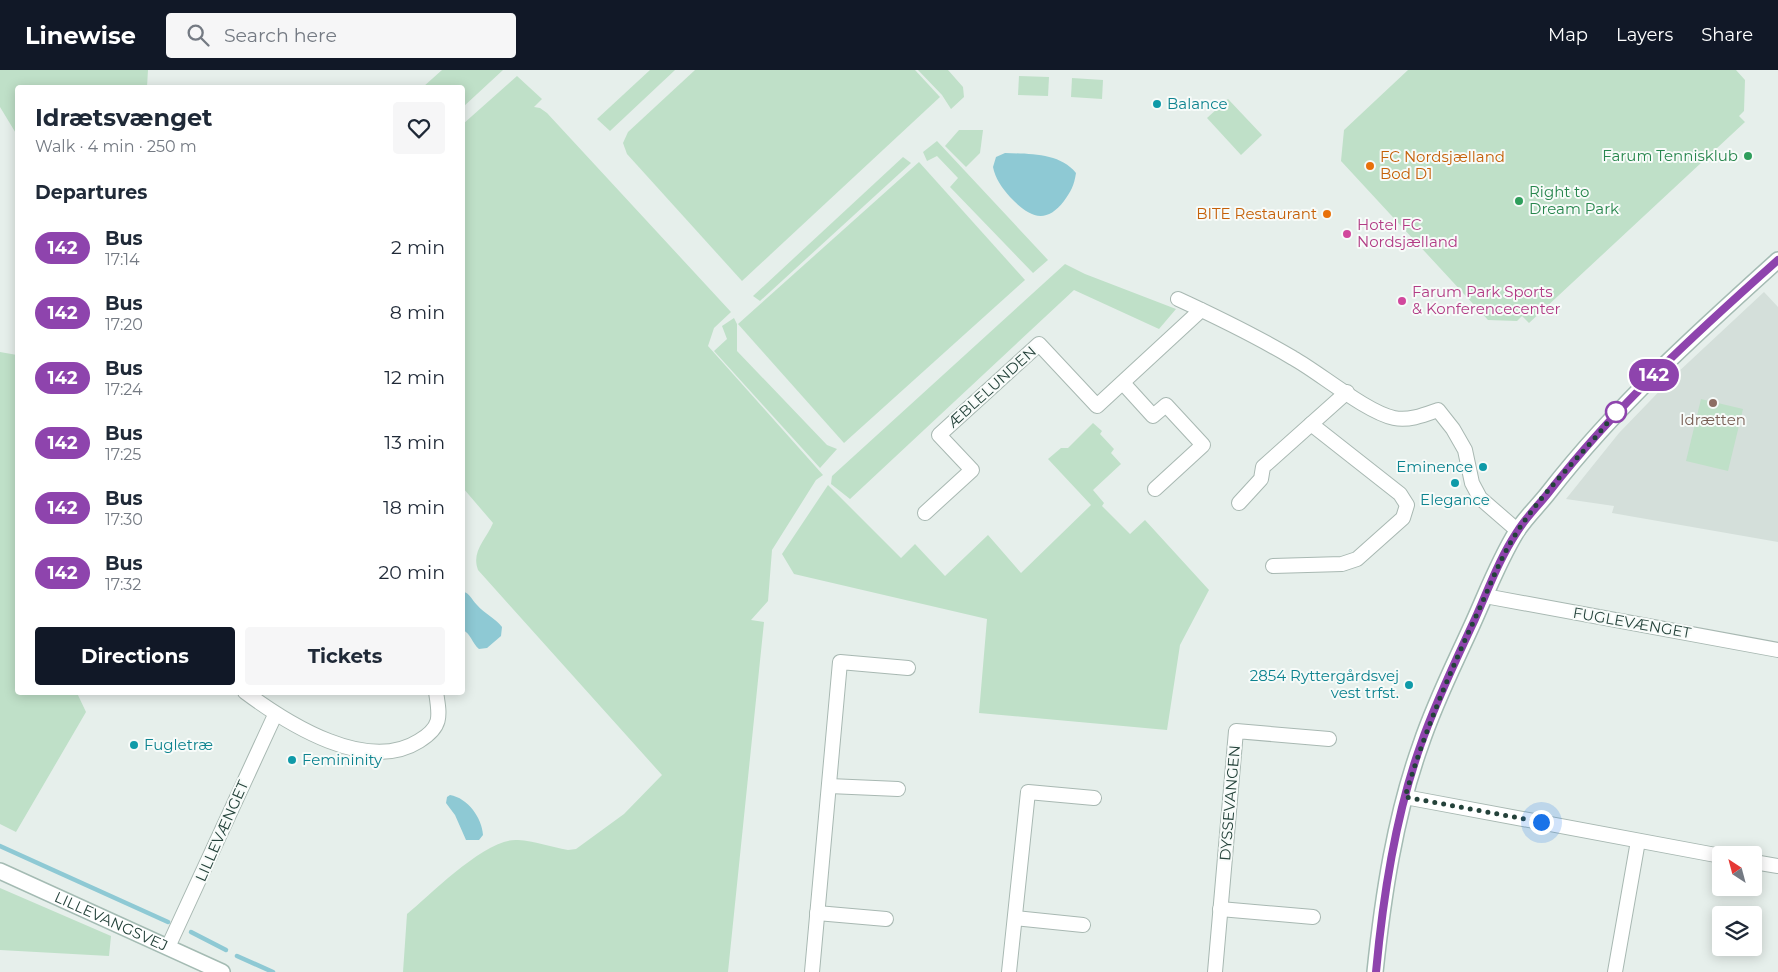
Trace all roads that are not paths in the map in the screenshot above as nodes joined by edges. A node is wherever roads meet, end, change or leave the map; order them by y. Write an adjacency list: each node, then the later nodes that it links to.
1 (1778, 260): 10 (street)
2 (1178, 299): 3 (street)
3 (1201, 310): 4 (street, ÆBLELUNDEN); 5 (street)
4 (1122, 382): 7 (street); 9 (street, ÆBLELUNDEN)
5 (1347, 392): 6 (street); 10 (street)
6 (1312, 424): 8 (street); 11 (street)
7 (1155, 489)
8 (1239, 502)
9 (925, 513)
10 (1518, 531): 12 (street)
11 (1272, 566)
12 (1485, 596): 13 (street, FUGLEVÆNGET); 21 (street)
13 (1778, 650)
14 (908, 668): 19 (street)
15 (249, 695): 17 (street)
16 (436, 695): 17 (street)
17 (275, 714): 34 (street, LILLEVÆNGET)
18 (1329, 739): 28 (street, DYSSEVANGEN)
19 (829, 786): 20 (street); 29 (street)
20 (898, 789)
21 (1405, 797): 23 (street); 39 (street)
22 (1094, 798): 31 (street)
23 (1638, 841): 24 (street); 40 (street)
24 (1712, 854)
25 (1762, 863): 26 (street)
26 (1778, 866)
27 (0, 871): 34 (street, LILLEVANGSVEJ)
28 (1220, 909): 30 (street); 38 (street, DYSSEVANGEN)
29 (818, 913): 32 (street); 36 (street)
30 (1313, 917)
31 (1014, 918): 33 (street); 37 (street)
32 (886, 919)
33 (1083, 926)
34 (168, 947): 35 (street, LILLEVANGSVEJ)
35 (222, 972)
36 (812, 972)
37 (1009, 972)
38 (1215, 972)
39 (1376, 972)
40 (1615, 972)

